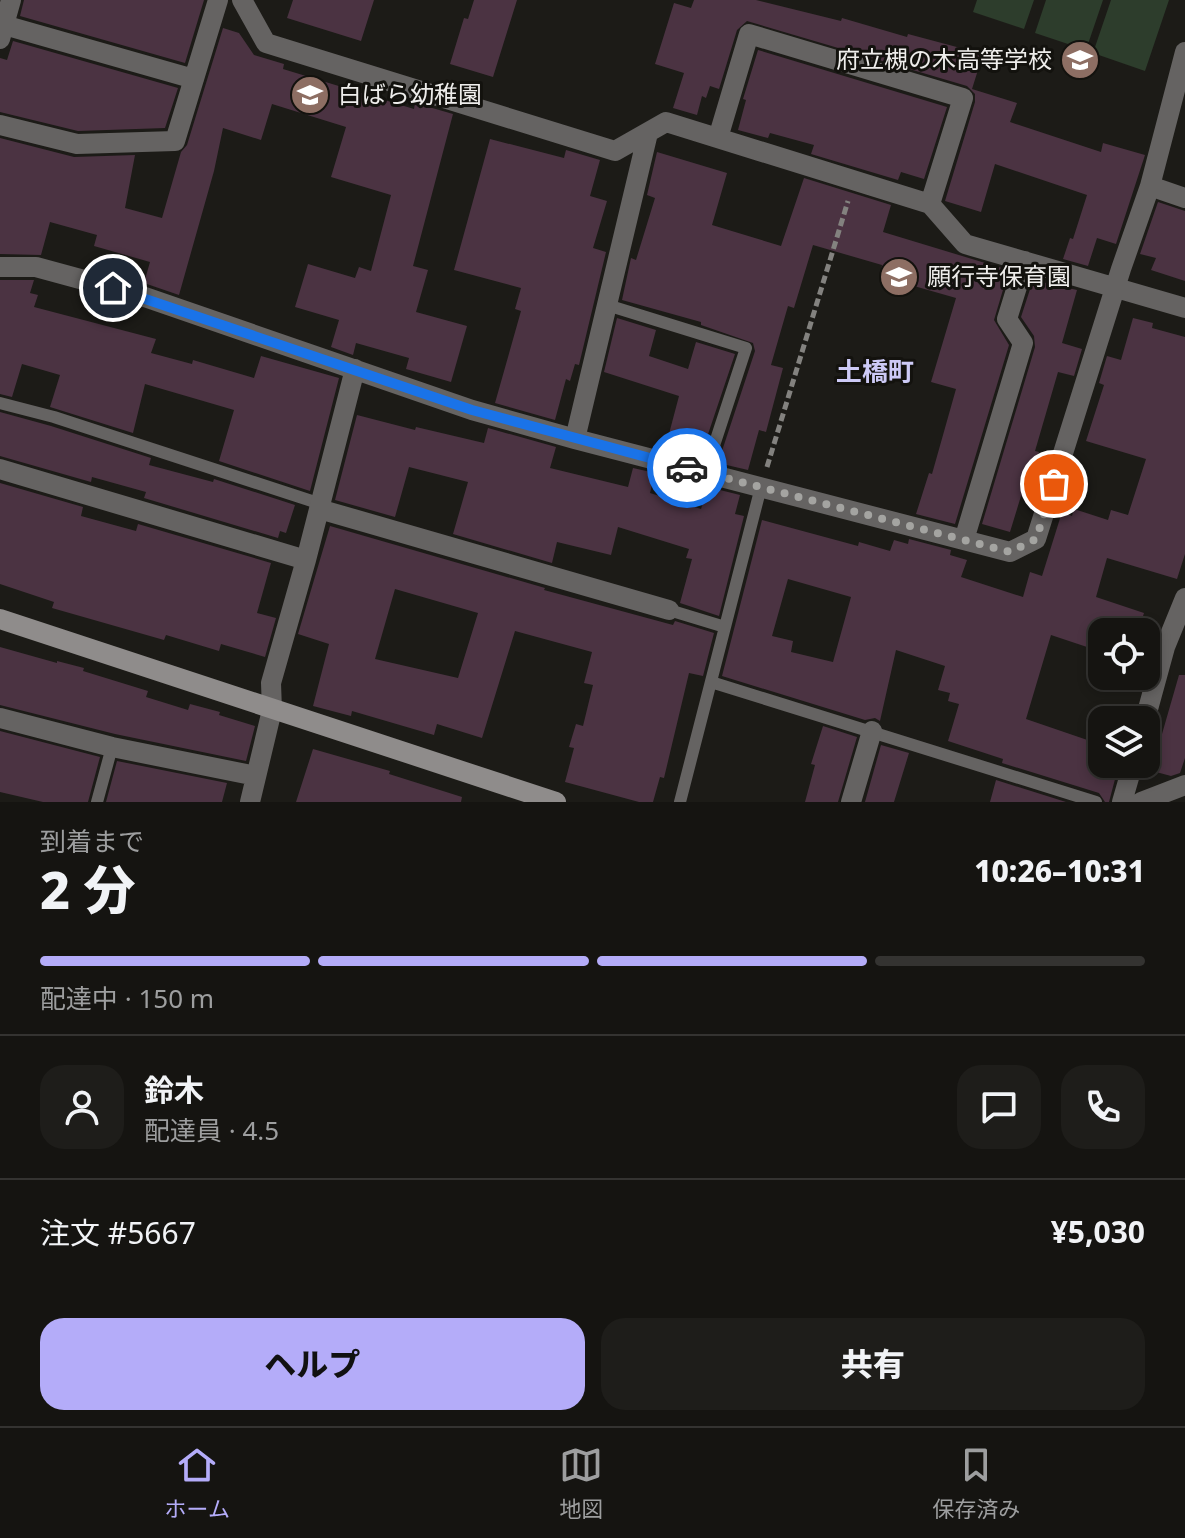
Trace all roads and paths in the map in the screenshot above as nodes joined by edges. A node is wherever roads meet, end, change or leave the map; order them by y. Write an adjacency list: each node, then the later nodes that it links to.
1 (11, 0): 4 (street)
2 (218, 0): 6 (street)
3 (242, 0): 9 (street)
4 (2, 32): 6 (street)
5 (1185, 52): 7 (street)
6 (194, 79): 8 (street)
7 (1180, 88): 12 (street)
8 (0, 125)
9 (648, 133): 10 (street); 18 (street)
10 (718, 138): 11 (street); 14 (street)
11 (854, 181): 14 (street); 25 (path)
12 (1150, 186): 13 (street); 17 (street)
13 (1185, 198)
14 (930, 204): 15 (street)
15 (1025, 261): 17 (street); 27 (street)
16 (0, 267): 20 (street)
17 (1117, 290): 19 (street); 27 (street)
18 (607, 305): 22 (street); 24 (lane)
19 (1185, 308)
20 (355, 369): 22 (street); 26 (street)
21 (0, 403): 26 (lane)
22 (575, 439): 24 (street)
23 (0, 469): 28 (street)
24 (705, 473): 25 (street)
25 (761, 487): 27 (street); 32 (lane)
26 (320, 506): 28 (street); 30 (street)
27 (964, 540)
28 (306, 560): 35 (street)
29 (1185, 598): 34 (street)
30 (669, 610): 32 (lane)
31 (0, 619): 35 (street)
32 (725, 627): 33 (lane)
33 (711, 682): 37 (lane); 45 (lane)
34 (1149, 706)
35 (272, 710): 39 (street); 44 (street)
36 (0, 718): 38 (street)
37 (872, 731): 46 (street); 47 (lane)
38 (112, 747): 39 (street); 42 (lane)
39 (256, 776): 43 (street)
40 (1129, 778): 48 (street)
41 (1185, 785): 49 (street)
42 (97, 802)
43 (250, 802)
44 (556, 802)
45 (680, 802)
46 (851, 802)
47 (1096, 802)
48 (1122, 802)
49 (1141, 802)

